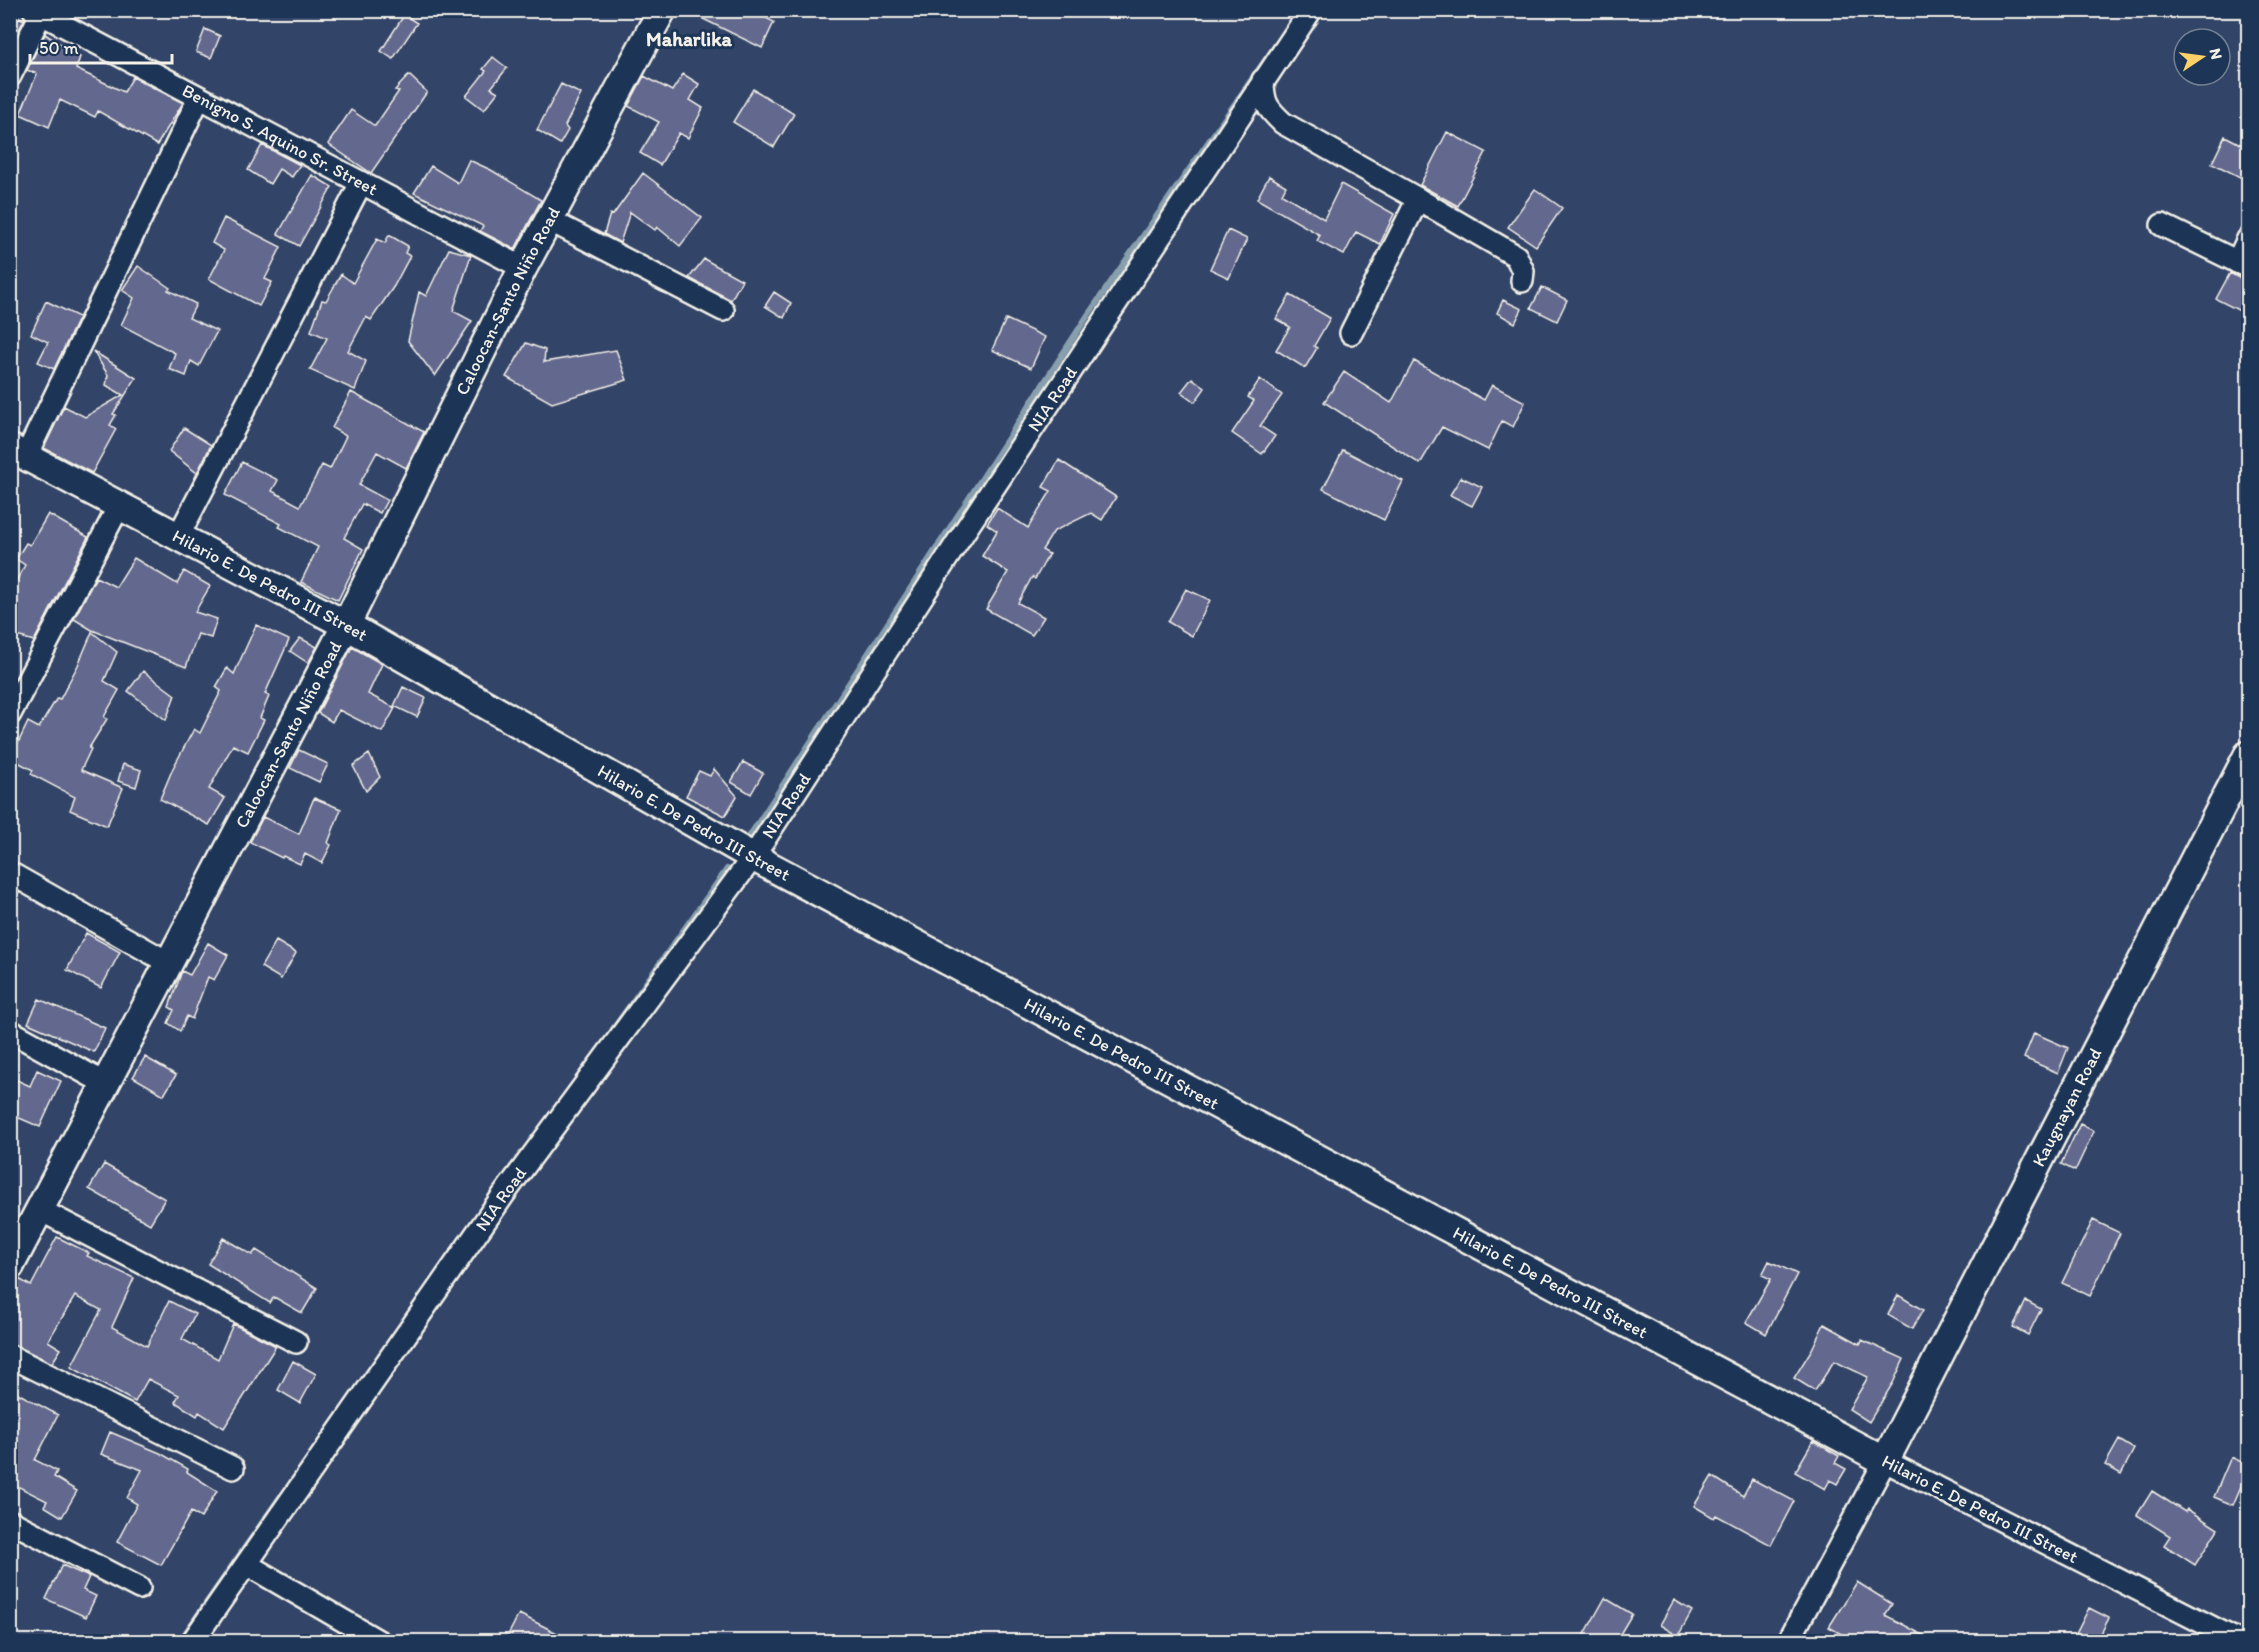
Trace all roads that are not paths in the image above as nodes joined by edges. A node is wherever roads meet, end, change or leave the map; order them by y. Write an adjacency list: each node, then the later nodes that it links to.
1 (662, 10): 10 (street, Caloocan-Santo Niño Road)
2 (1311, 10): 6 (street, NIA Road)
3 (38, 12): 4 (street, Benigno S. Aquino Sr. Street); 5 (street)
4 (65, 18): 7 (street, Benigno S. Aquino Sr. Street)
5 (10, 76)
6 (1263, 80): 9 (street); 24 (street, NIA Road)
7 (199, 98): 8 (street, Benigno S. Aquino Sr. Street); 18 (street)
8 (361, 183): 14 (street, Benigno S. Aquino Sr. Street); 20 (street)
9 (1418, 199): 15 (street); 17 (street)
10 (549, 220): 14 (street, Caloocan-Santo Niño Road); 16 (street)
11 (2162, 225): 13 (street)
12 (2248, 239): 13 (street)
13 (2243, 264)
14 (523, 268): 21 (street, Caloocan-Santo Niño Road)
15 (1522, 281)
16 (723, 310)
17 (1351, 333)
18 (18, 452): 19 (street, Hilario E. De Pedro III Street)
19 (119, 506): 20 (street, Hilario E. De Pedro III Street); 22 (street)
20 (178, 537): 21 (street, Hilario E. De Pedro III Street)
21 (346, 625): 24 (street, Hilario E. De Pedro III Street); 26 (street, Caloocan-Santo Niño Road)
22 (10, 714)
23 (2248, 754): 33 (street, Kaugnayan Road)
24 (753, 857): 33 (street, Hilario E. De Pedro III Street); 36 (street, NIA Road)
25 (10, 873): 26 (street)
26 (170, 963): 28 (street, Caloocan-Santo Niño Road)
27 (10, 1031): 28 (street)
28 (106, 1084): 29 (street, Caloocan-Santo Niño Road)
29 (40, 1210): 30 (street, Caloocan-Santo Niño Road); 31 (street)
30 (10, 1266)
31 (296, 1342)
32 (10, 1356): 34 (street)
33 (1885, 1461): 40 (street); 41 (street, Hilario E. De Pedro III Street)
34 (232, 1468)
35 (10, 1521): 37 (street)
36 (248, 1565): 38 (street, NIA Road); 39 (street)
37 (139, 1588)
38 (192, 1641)
39 (380, 1641)
40 (1788, 1641)
41 (2241, 1641)

